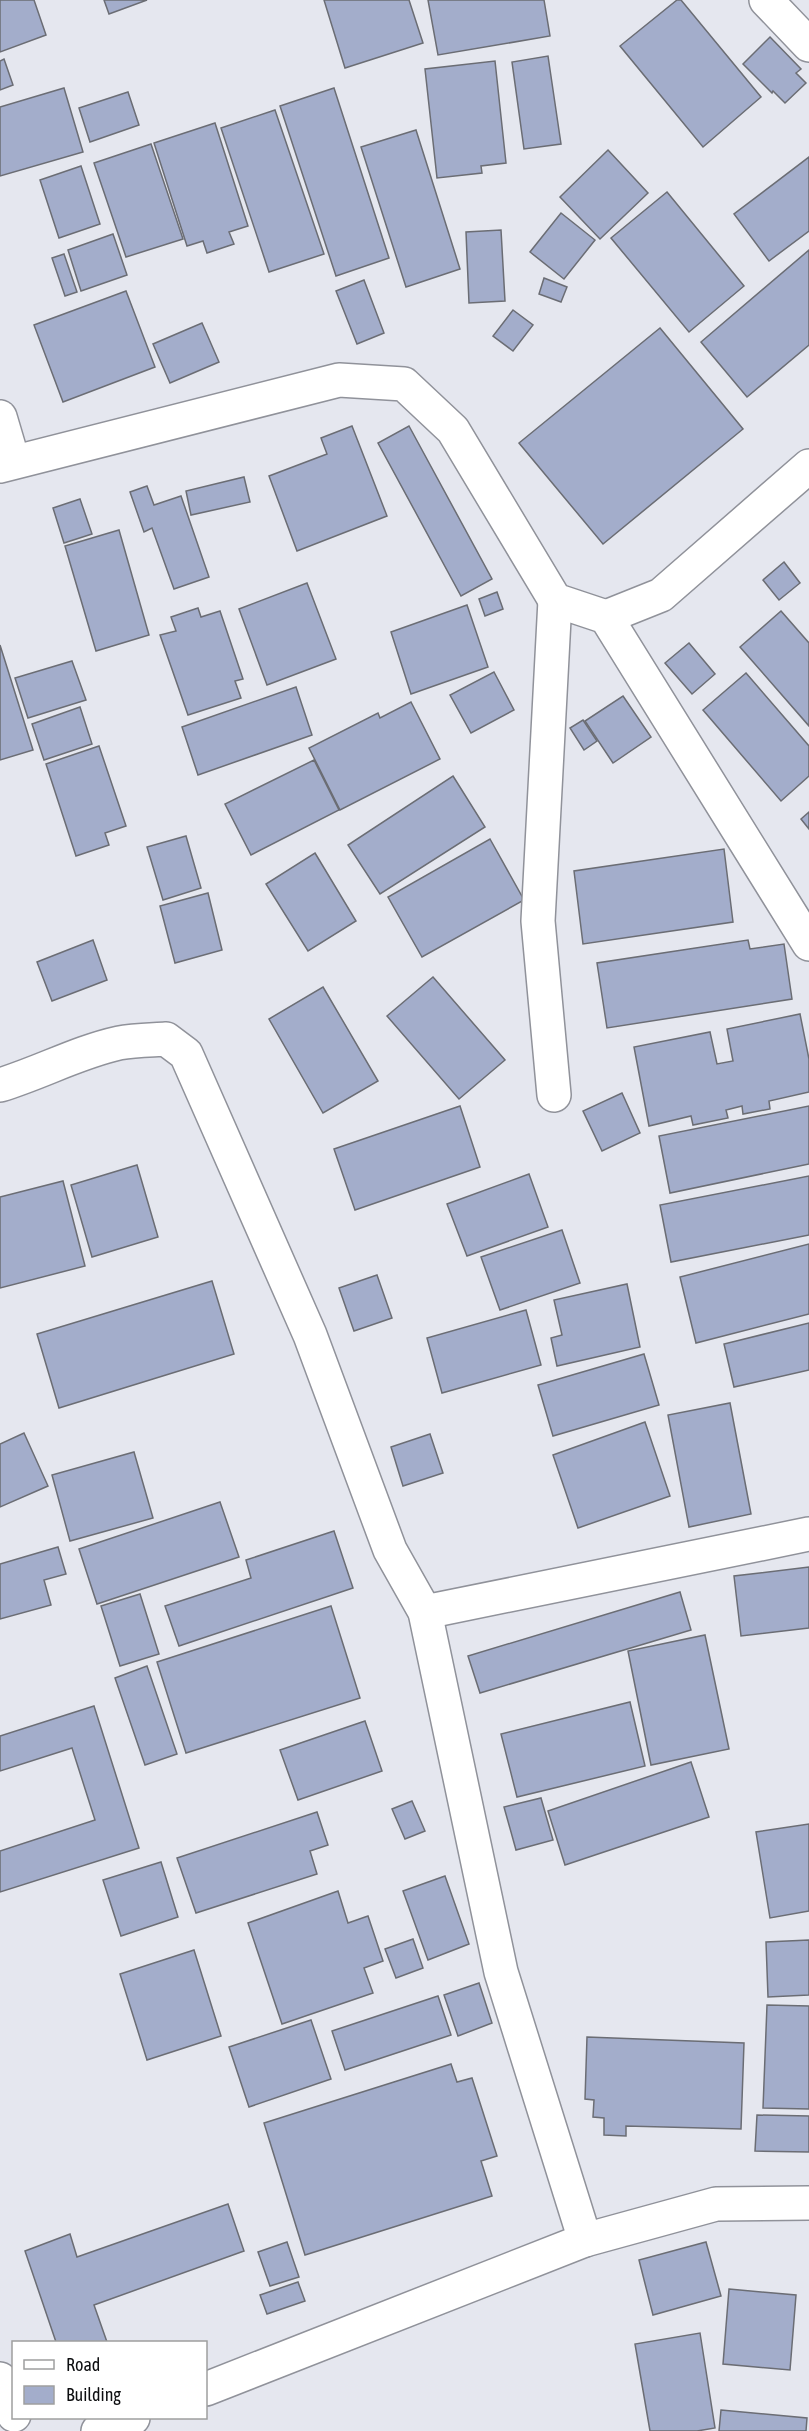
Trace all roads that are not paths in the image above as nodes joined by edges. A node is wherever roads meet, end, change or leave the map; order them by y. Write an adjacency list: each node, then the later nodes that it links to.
1 (766, 0): 2 (street)
2 (809, 45)
3 (0, 417): 4 (street)
4 (6, 464): 6 (street)
5 (809, 466): 7 (street)
6 (555, 600): 7 (street); 10 (street)
7 (606, 617): 8 (street)
8 (809, 944)
9 (0, 1085): 12 (street)
10 (554, 1095)
11 (809, 1534): 12 (street)
12 (425, 1612): 14 (street)
13 (809, 2203): 14 (street)
14 (585, 2240): 16 (street)
15 (0, 2379): 17 (street)
16 (207, 2389)
17 (12, 2411)
18 (130, 2419): 19 (street)
19 (98, 2431)

